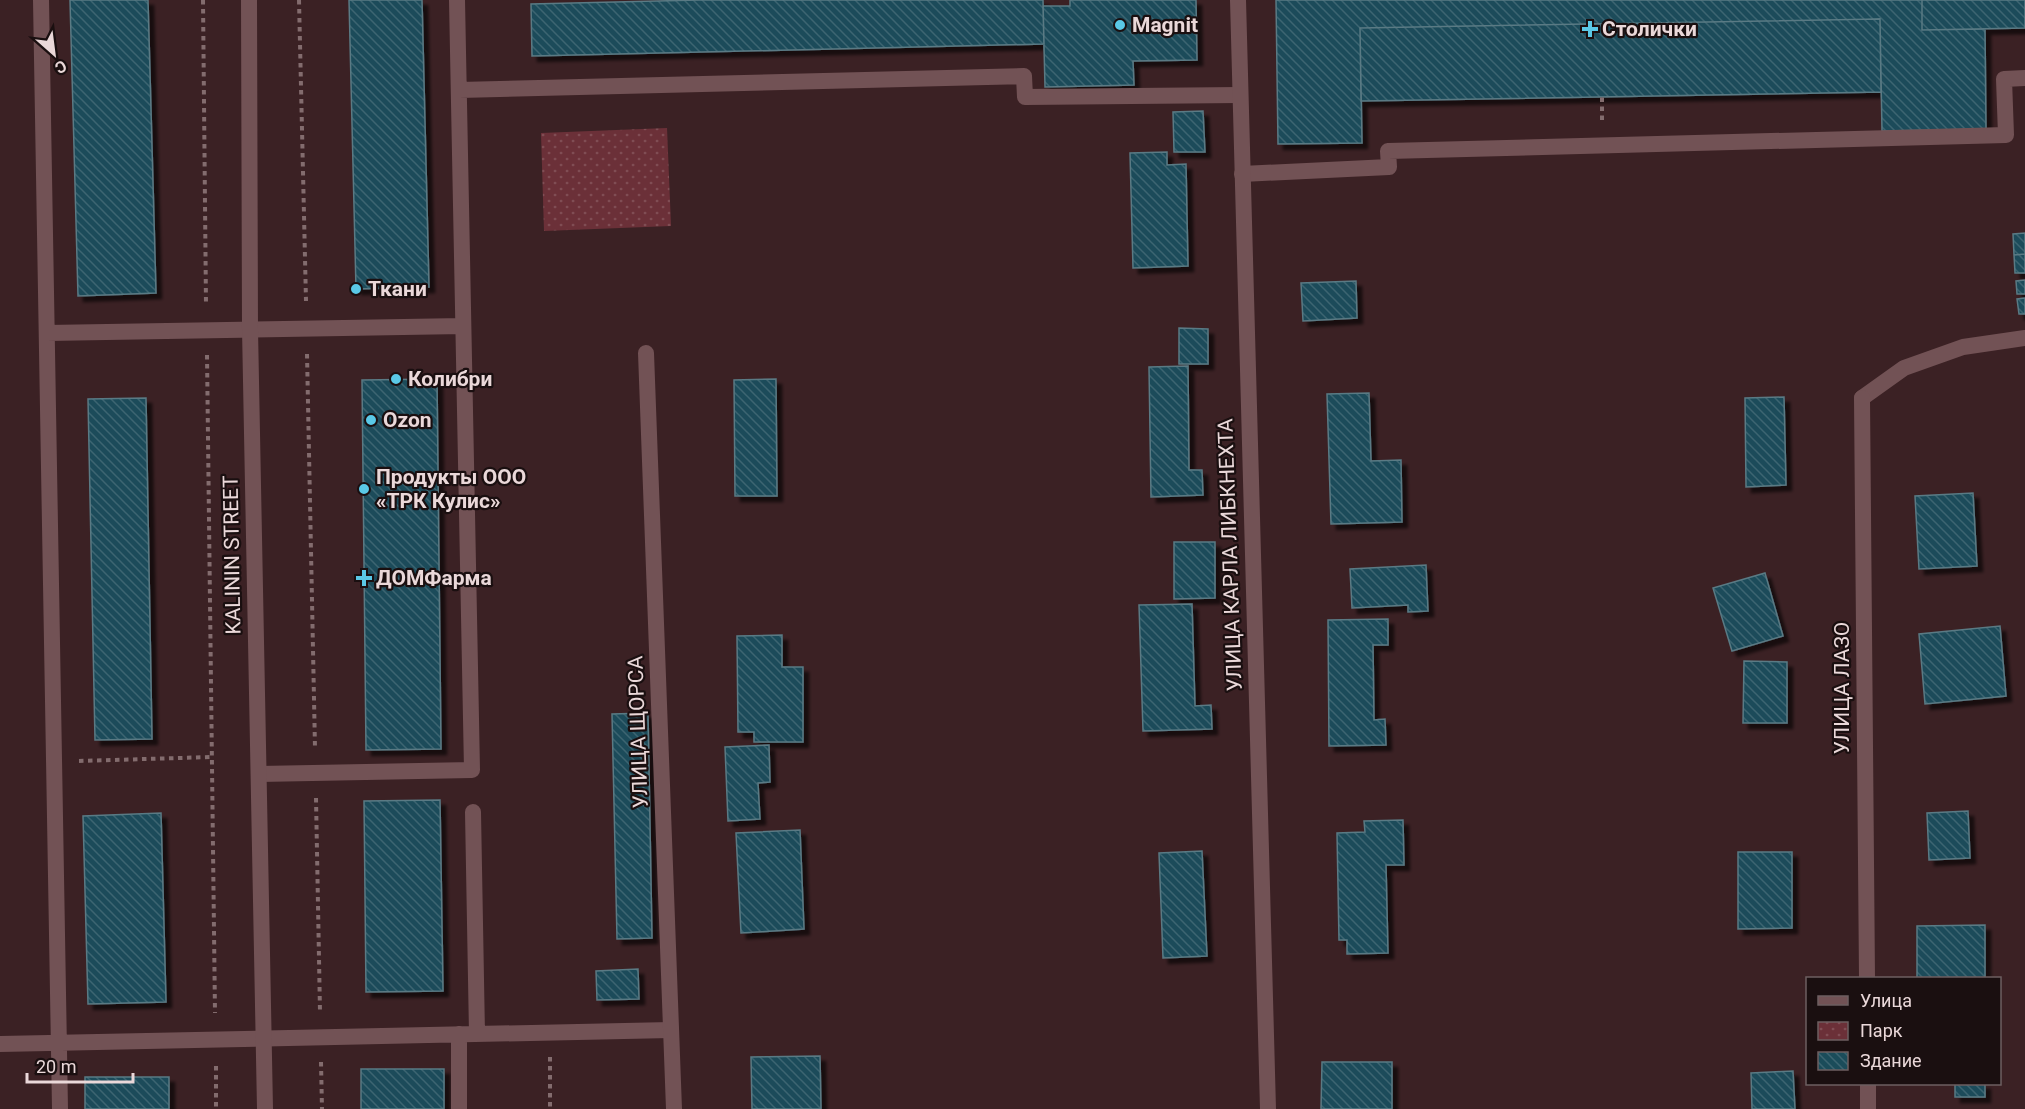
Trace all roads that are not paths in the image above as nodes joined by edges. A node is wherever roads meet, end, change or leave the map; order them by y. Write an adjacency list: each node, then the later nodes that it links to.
1 (41, 0): 11 (street)
2 (249, 0): 10 (street, KALININ STREET)
3 (457, 0): 6 (street)
4 (1238, 0): 7 (street, УЛИЦА КАРЛА ЛИБКНЕХТА)
5 (2025, 78): 8 (street)
6 (459, 90): 7 (street); 9 (street)
7 (1240, 94): 8 (street, УЛИЦА КАРЛА ЛИБКНЕХТА)
8 (1242, 174): 28 (street, УЛИЦА КАРЛА ЛИБКНЕХТА)
9 (463, 326): 10 (street); 14 (street)
10 (250, 329): 11 (street); 14 (street, KALININ STREET)
11 (47, 333): 21 (street)
12 (2025, 338): 16 (street, УЛИЦА ЛАЗО)
13 (646, 353): 17 (street, УЛИЦА ЩОРСА)
14 (259, 774): 20 (street, KALININ STREET)
15 (473, 812): 19 (street)
16 (1867, 977)
17 (671, 1030): 19 (street); 27 (street, УЛИЦА ЩОРСА)
18 (459, 1034): 19 (street); 20 (street); 26 (street)
19 (477, 1034)
20 (264, 1039): 21 (street); 25 (street, KALININ STREET)
21 (59, 1043): 22 (street); 24 (street)
22 (0, 1044)
23 (1868, 1085): 29 (street)
24 (60, 1109)
25 (265, 1109)
26 (459, 1109)
27 (674, 1109)
28 (1268, 1109)
29 (1868, 1109)

